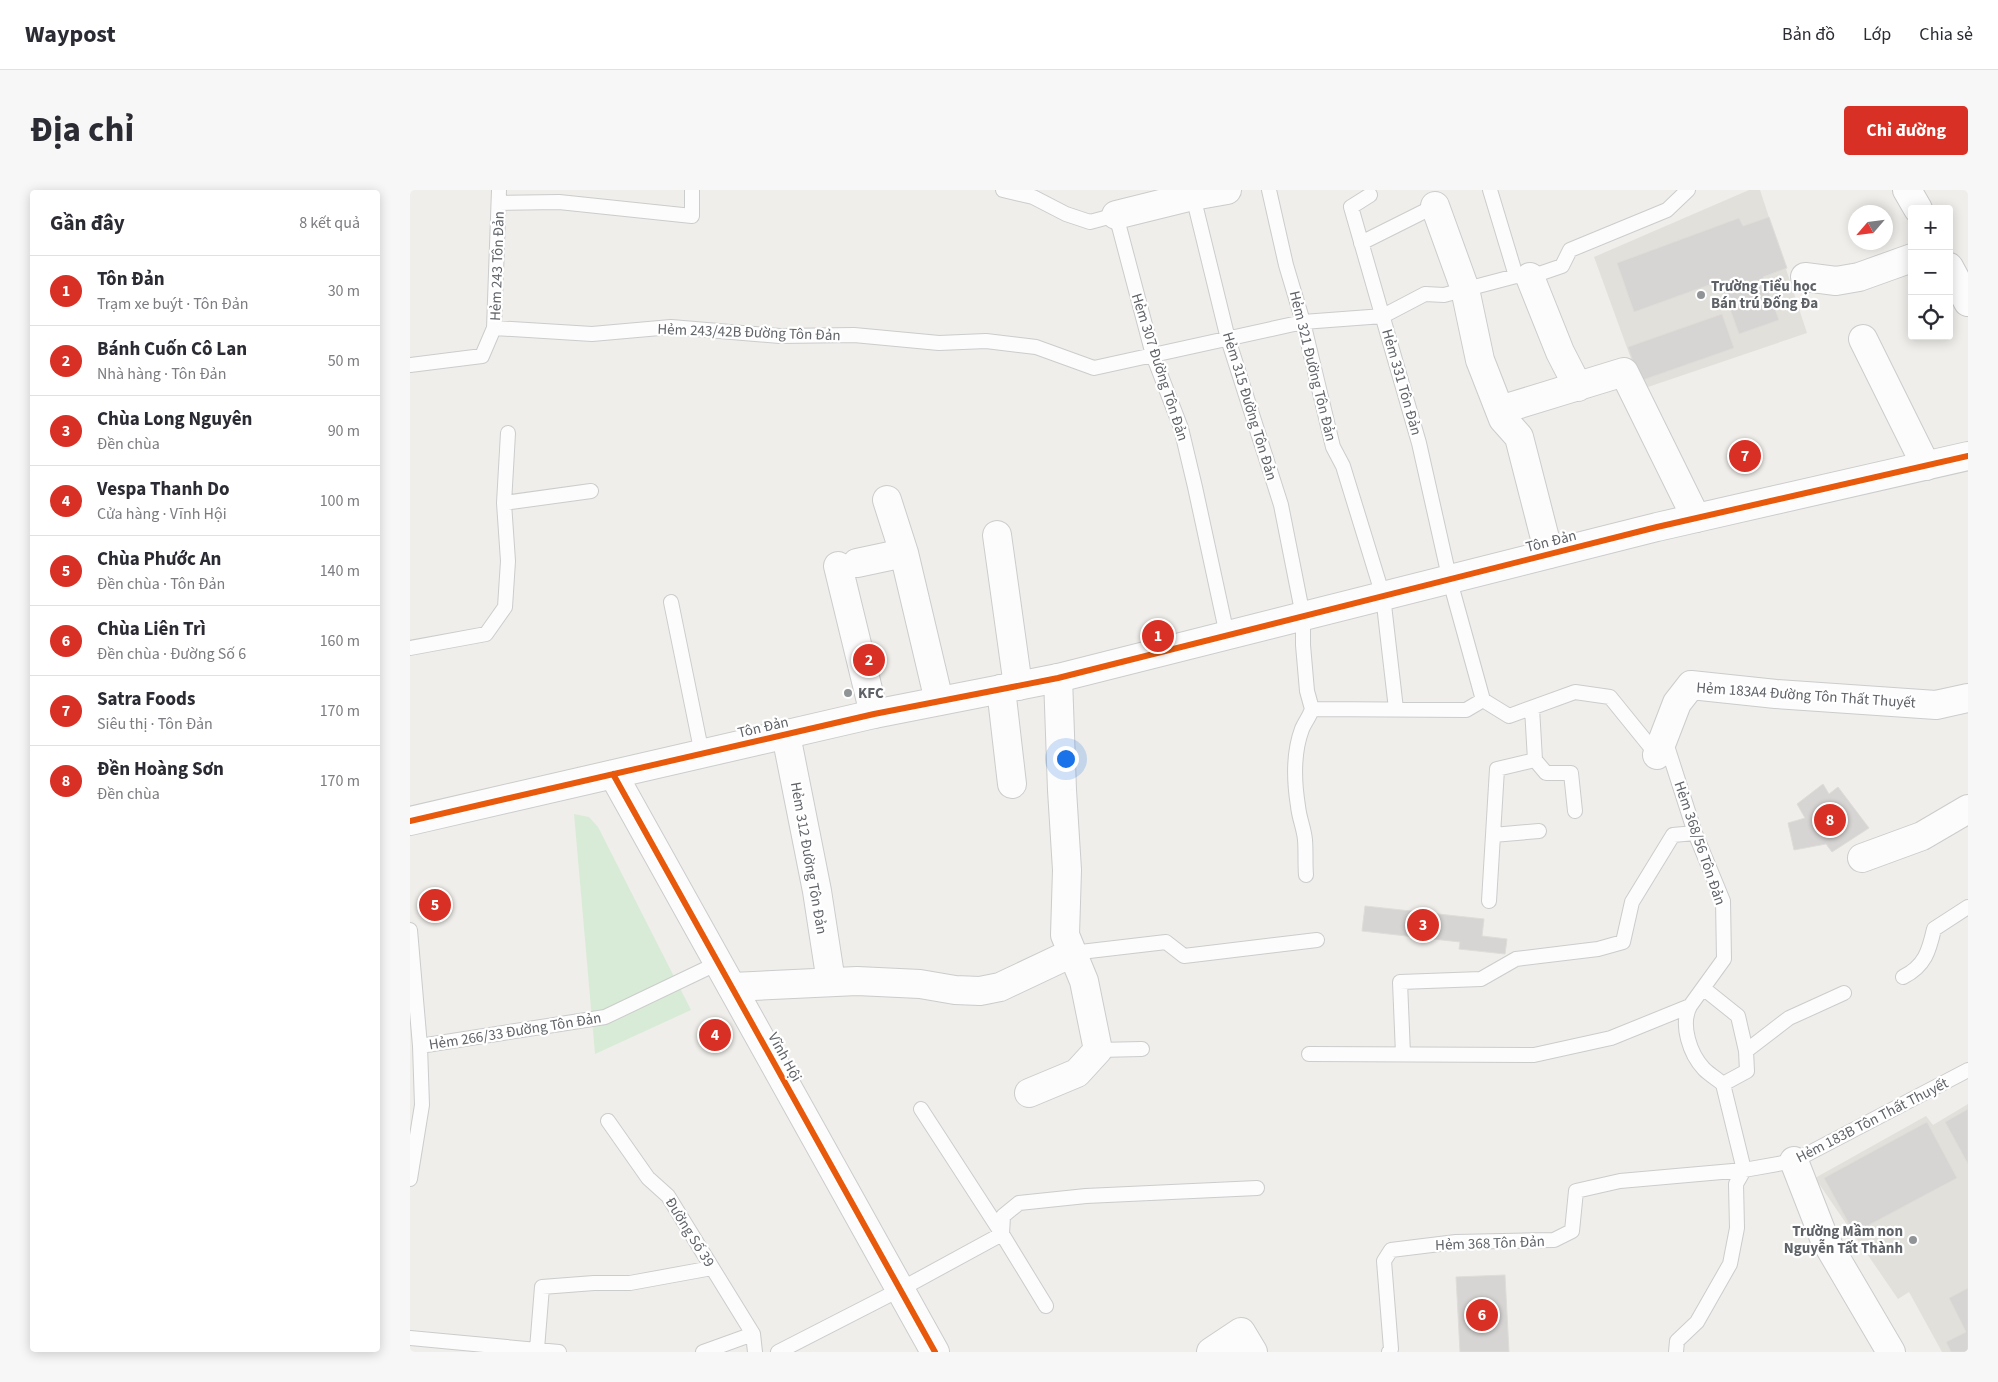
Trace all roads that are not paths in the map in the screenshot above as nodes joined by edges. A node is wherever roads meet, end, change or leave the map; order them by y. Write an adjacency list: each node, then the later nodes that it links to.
1 (692, 190): 10 (lane)
2 (1003, 190): 8 (lane)
3 (1227, 190): 11 (street)
4 (1270, 190): 23 (lane, Hẻm 321 Đường Tôn Đản)
5 (1490, 190): 18 (lane)
6 (1688, 190): 18 (lane)
7 (1907, 190): 12 (street)
8 (1034, 194): 14 (lane)
9 (1370, 195): 15 (lane, Hẻm 331 Tôn Đản)
10 (499, 196): 24 (lane, Hẻm 243 Tôn Đản)
11 (1194, 196): 14 (street); 25 (lane, Hẻm 315 Đường Tôn Đản)
12 (1916, 205)
13 (1435, 206): 15 (lane); 20 (street)
14 (1116, 215): 27 (lane, Hẻm 307 Đường Tôn Đản)
15 (1361, 243): 22 (lane, Hẻm 331 Tôn Đản)
16 (1908, 259): 19 (street)
17 (1953, 274): 21 (street)
18 (1523, 276): 20 (lane); 29 (street)
19 (1805, 277)
20 (1465, 289): 22 (lane); 30 (street)
21 (1968, 302)
22 (1383, 316): 23 (lane, Hẻm 243/42B Đường Tôn Đản); 41 (lane, Hẻm 331 Tôn Đản)
23 (1303, 322): 25 (lane, Hẻm 243/42B Đường Tôn Đản); 42 (lane, Hẻm 321 Đường Tôn Đản)
24 (494, 328): 27 (lane, Hẻm 243/42B Đường Tôn Đản); 28 (lane, Hẻm 243 Tôn Đản)
25 (1228, 339): 27 (lane, Hẻm 243/42B Đường Tôn Đản); 44 (lane, Hẻm 315 Đường Tôn Đản)
26 (1864, 339): 33 (street)
27 (1153, 355): 45 (lane, Hẻm 307 Đường Tôn Đản)
28 (410, 366)
29 (1578, 387): 30 (street); 37 (street)
30 (1500, 410): 40 (street)
31 (508, 433): 36 (lane)
32 (1968, 456): 33 (street, Tôn Đản)
33 (1926, 466): 37 (street, Tôn Đản)
34 (591, 491): 36 (lane)
35 (886, 500): 39 (street)
36 (504, 502): 46 (lane)
37 (1696, 518): 40 (street, Tôn Đản)
38 (997, 535): 48 (street)
39 (904, 553): 51 (street); 55 (street)
40 (1549, 554): 41 (street, Tôn Đản)
41 (1450, 581): 42 (street, Tôn Đản); 50 (lane)
42 (1383, 596): 44 (street, Tôn Đản); 54 (lane, Hẻm 321 Đường Tôn Đản)
43 (671, 602): 57 (lane)
44 (1304, 616): 45 (street, Tôn Đản); 52 (lane, Hẻm 315 Đường Tôn Đản)
45 (1226, 635): 47 (street, Tôn Đản)
46 (410, 648)
47 (1058, 678): 48 (street, Tôn Đản); 74 (street)
48 (1010, 687): 51 (street, Tôn Đản); 61 (street)
49 (1968, 698): 58 (street, Hẻm 183A4 Đường Tôn Thất Thuyết)
50 (1483, 700): 53 (lane, Hẻm 368/56 Tôn Đản); 54 (lane)
51 (939, 701): 55 (street, Tôn Đản)
52 (1312, 708): 54 (lane); 69 (lane)
53 (1532, 708): 58 (lane, Hẻm 368/56 Tôn Đản); 59 (lane)
54 (1396, 709)
55 (874, 714): 56 (street, Tôn Đản)
56 (786, 735): 57 (street, Tôn Đản); 77 (street, Hẻm 312 Đường Tôn Đản)
57 (702, 754): 60 (street, Tôn Đản)
58 (1657, 755): 66 (lane, Hẻm 368/56 Tôn Đản)
59 (1535, 760): 63 (lane); 67 (lane)
60 (613, 774): 64 (street, Tôn Đản); 75 (street, Vĩnh Hội)
61 (1012, 784)
62 (1968, 809): 68 (street)
63 (1575, 811)
64 (410, 821)
65 (1540, 831): 67 (lane)
66 (1695, 833): 79 (lane, Hẻm 368/56 Tôn Đản); 87 (lane)
67 (1493, 835): 70 (lane)
68 (1862, 858)
69 (1306, 875)
70 (1489, 902)
71 (1968, 907): 76 (lane)
72 (410, 930): 82 (lane)
73 (1317, 940): 74 (lane)
74 (1072, 953): 77 (street); 84 (street)
75 (718, 963): 78 (street, Vĩnh Hội); 82 (lane, Hẻm 266/33 Đường Tôn Đản)
76 (1903, 977)
77 (831, 982): 78 (street)
78 (732, 987): 99 (street, Vĩnh Hội)
79 (1703, 988): 81 (lane, Hẻm 368/56 Tôn Đản); 85 (lane)
80 (1844, 993): 85 (lane)
81 (1690, 1006): 87 (lane); 89 (lane)
82 (420, 1046): 95 (lane)
83 (1142, 1049): 84 (lane)
84 (1098, 1050): 90 (street)
85 (1746, 1051): 89 (lane)
86 (1309, 1054): 87 (lane)
87 (1403, 1054)
88 (1968, 1070): 93 (lane, Hẻm 183B Tôn Thất Thuyết)
89 (1723, 1084): 94 (lane)
90 (1028, 1093)
91 (921, 1109): 97 (lane)
92 (608, 1121): 98 (lane, Đường Số 39)
93 (1794, 1161): 94 (lane, Hẻm 183B Tôn Thất Thuyết); 113 (street)
94 (1744, 1170): 111 (lane, Hẻm 368 Tôn Đản); 112 (lane)
95 (410, 1179)
96 (1257, 1188): 97 (lane)
97 (1002, 1234): 99 (lane); 100 (lane)
98 (712, 1268): 101 (lane, Đường Số 39); 104 (lane)
99 (902, 1289): 108 (lane); 109 (street, Vĩnh Hội)
100 (1046, 1306)
101 (753, 1334): 106 (lane); 107 (lane, Đường Số 39)
102 (410, 1338): 104 (lane)
103 (1247, 1342): 110 (street)
104 (537, 1349): 105 (lane)
105 (559, 1352)
106 (703, 1352)
107 (755, 1352)
108 (778, 1352)
109 (935, 1352)
110 (1211, 1352)
111 (1389, 1352)
112 (1676, 1352)
113 (1892, 1352)

